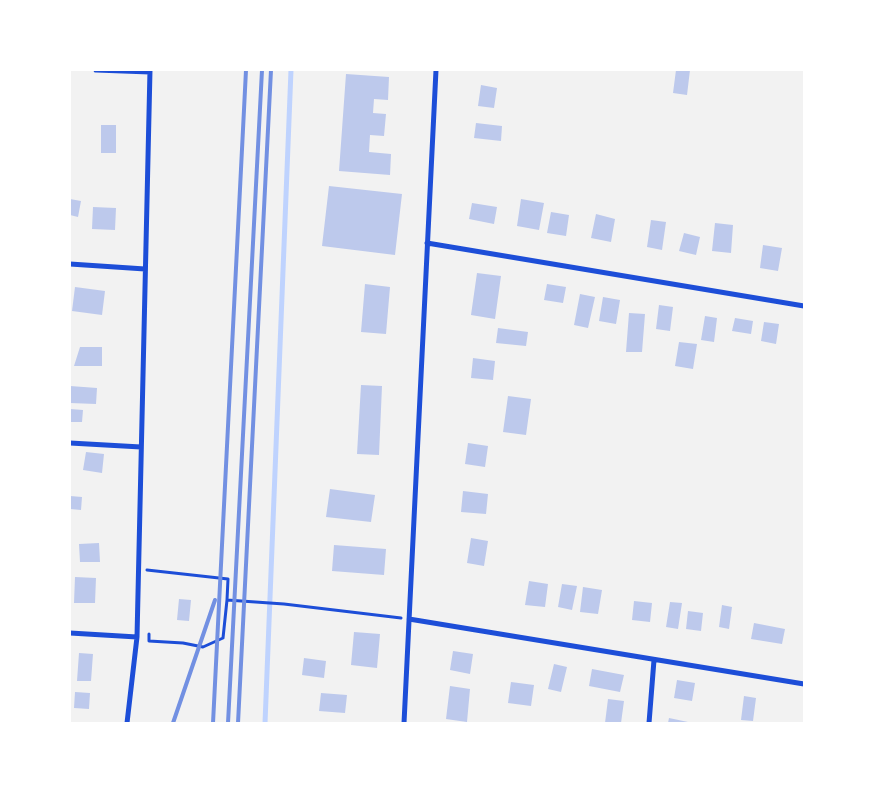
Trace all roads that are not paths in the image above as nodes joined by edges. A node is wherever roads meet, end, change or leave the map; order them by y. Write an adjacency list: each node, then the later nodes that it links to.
1 (96, 70): 3 (street)
2 (436, 70): 4 (street)
3 (150, 71): 6 (street)
4 (427, 243): 7 (street); 10 (street)
5 (70, 264): 6 (street)
6 (145, 269): 9 (street)
7 (804, 306)
8 (70, 443): 9 (street)
9 (141, 447): 12 (street)
10 (409, 620): 13 (street); 16 (street)
11 (70, 633): 12 (street)
12 (136, 637): 15 (street)
13 (654, 660): 14 (street); 17 (street)
14 (804, 684)
15 (127, 723)
16 (404, 723)
17 (649, 723)

